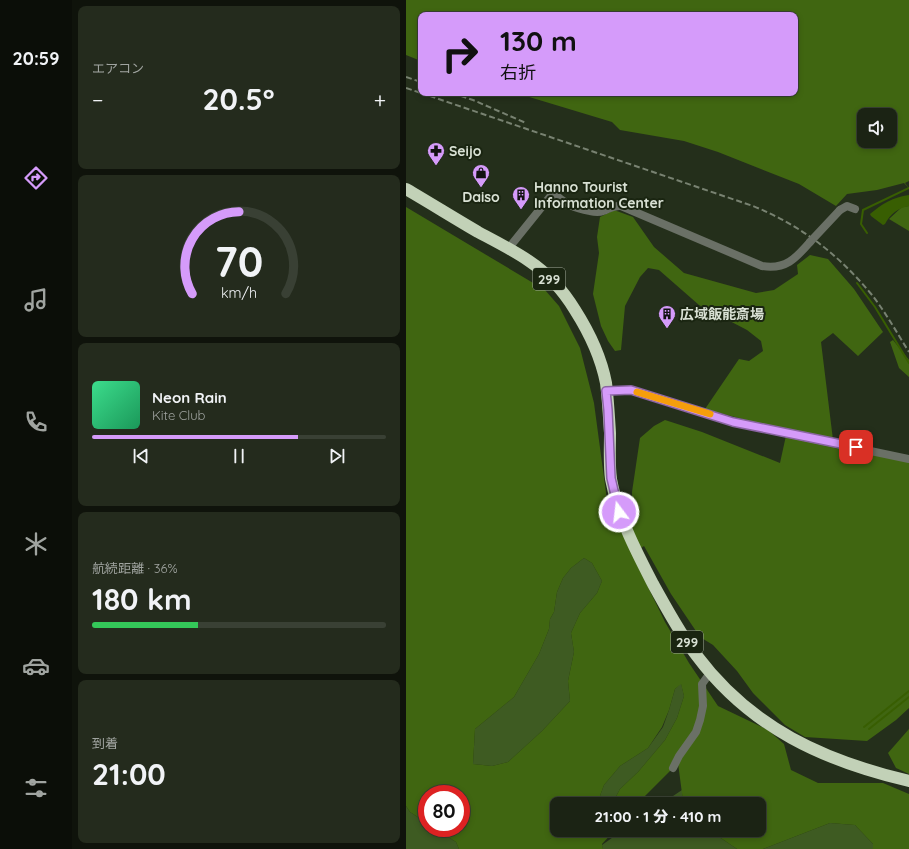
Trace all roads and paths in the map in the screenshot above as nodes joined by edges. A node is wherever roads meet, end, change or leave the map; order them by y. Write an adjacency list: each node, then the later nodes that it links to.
1 (406, 189): 3 (highway, 299)
2 (855, 209): 3 (street, bridge)
3 (508, 249): 4 (highway, 299)
4 (606, 391): 5 (street); 6 (highway, 299)
5 (909, 459)
6 (710, 673): 7 (street); 8 (highway, 299)
7 (673, 768)
8 (909, 781)

